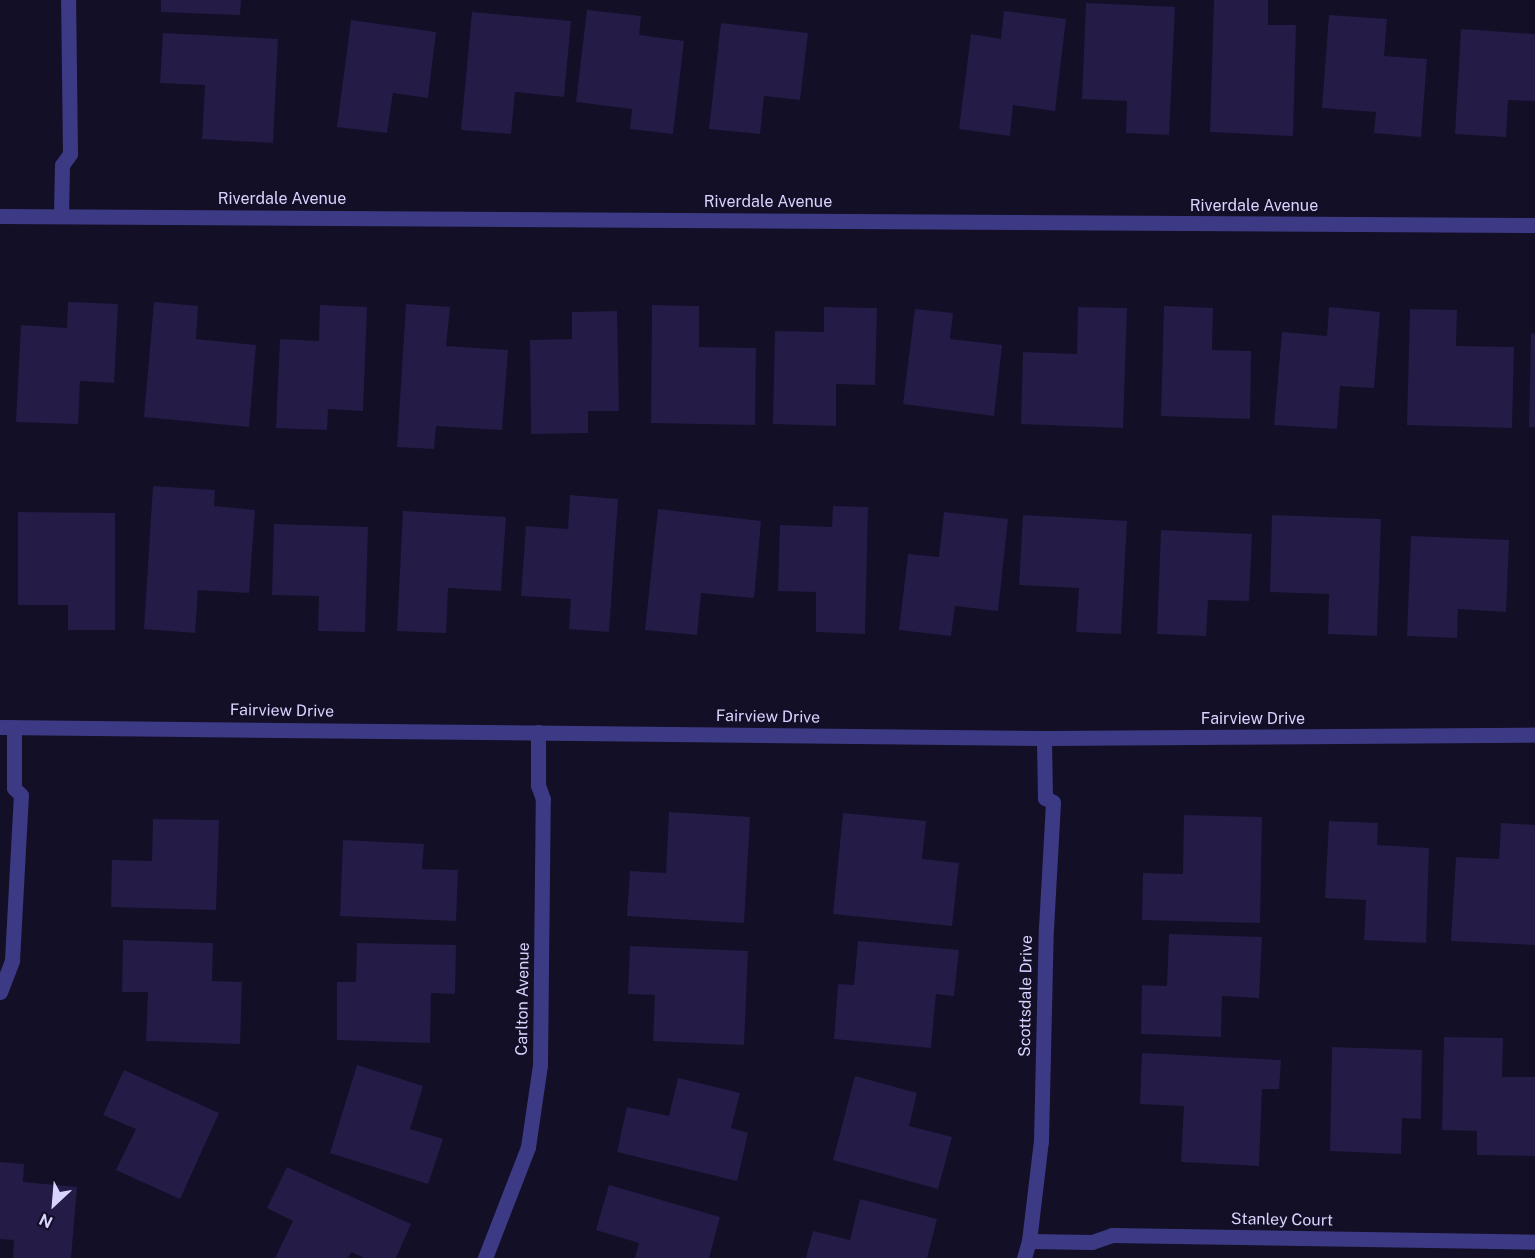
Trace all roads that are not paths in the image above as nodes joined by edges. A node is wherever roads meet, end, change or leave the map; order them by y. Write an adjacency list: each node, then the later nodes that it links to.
1 (68, 0): 3 (street)
2 (0, 216): 3 (street, Riverdale Avenue)
3 (61, 216): 4 (street, Riverdale Avenue)
4 (1535, 225)
5 (7, 727): 6 (street, Fairview Drive); 9 (street)
6 (538, 732): 8 (street, Fairview Drive); 12 (street, Carlton Avenue)
7 (1535, 735): 8 (street, Fairview Drive)
8 (1044, 738): 10 (street, Scottsdale Drive)
9 (0, 992)
10 (1029, 1241): 11 (street, Stanley Court); 13 (street, Scottsdale Drive)
11 (1535, 1242)
12 (485, 1258)
13 (1024, 1258)

